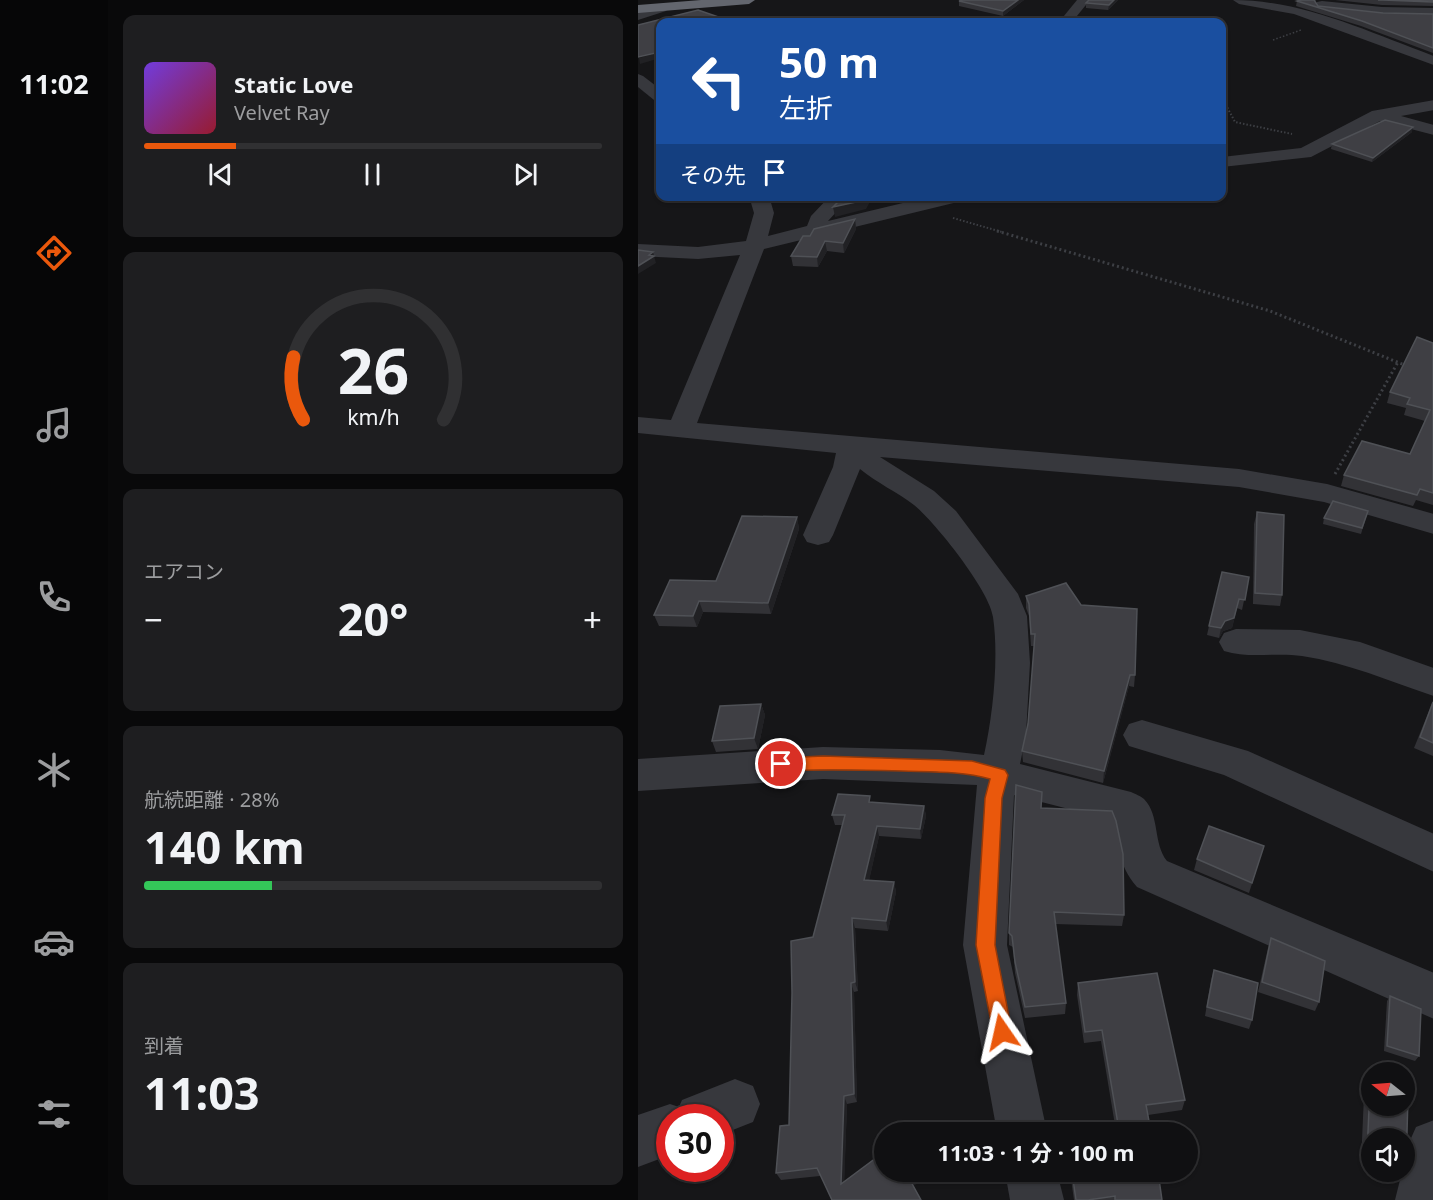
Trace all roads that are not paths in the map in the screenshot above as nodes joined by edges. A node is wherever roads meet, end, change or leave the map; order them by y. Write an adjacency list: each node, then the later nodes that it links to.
1 (749, 0): 5 (highway)
2 (1084, 0): 12 (street)
3 (1239, 0): 6 (street)
4 (1360, 0): 8 (street)
5 (691, 3): 7 (highway)
6 (1280, 6): 8 (street); 13 (street)
7 (661, 8): 9 (highway); 11 (street)
8 (1348, 8): 10 (street)
9 (638, 9)
10 (1433, 12)
11 (638, 16)
12 (1068, 18)
13 (1433, 61)
14 (638, 79): 15 (street)
15 (656, 94)
16 (1433, 105): 17 (street)
17 (1378, 115): 18 (street); 19 (street)
18 (1433, 130)
19 (1226, 162)
20 (760, 201): 24 (street)
21 (837, 201): 23 (street)
22 (939, 201): 23 (street)
23 (818, 230): 24 (street)
24 (755, 245): 25 (street); 27 (street)
25 (638, 250)
26 (638, 425): 27 (street)
27 (681, 429): 28 (street)
28 (857, 447): 29 (street); 30 (street); 35 (street)
29 (1433, 524)
30 (818, 535)
31 (1236, 642): 32 (street)
32 (1433, 682)
33 (1142, 735): 36 (street)
34 (638, 775): 35 (street)
35 (1000, 775): 37 (street); 38 (street)
36 (1433, 854)
37 (1433, 996)
38 (1020, 1122)
39 (656, 1134): 40 (street)
40 (638, 1141)
41 (1433, 1145): 44 (street)
42 (1033, 1182): 43 (street)
43 (1037, 1200)
44 (1422, 1200)

